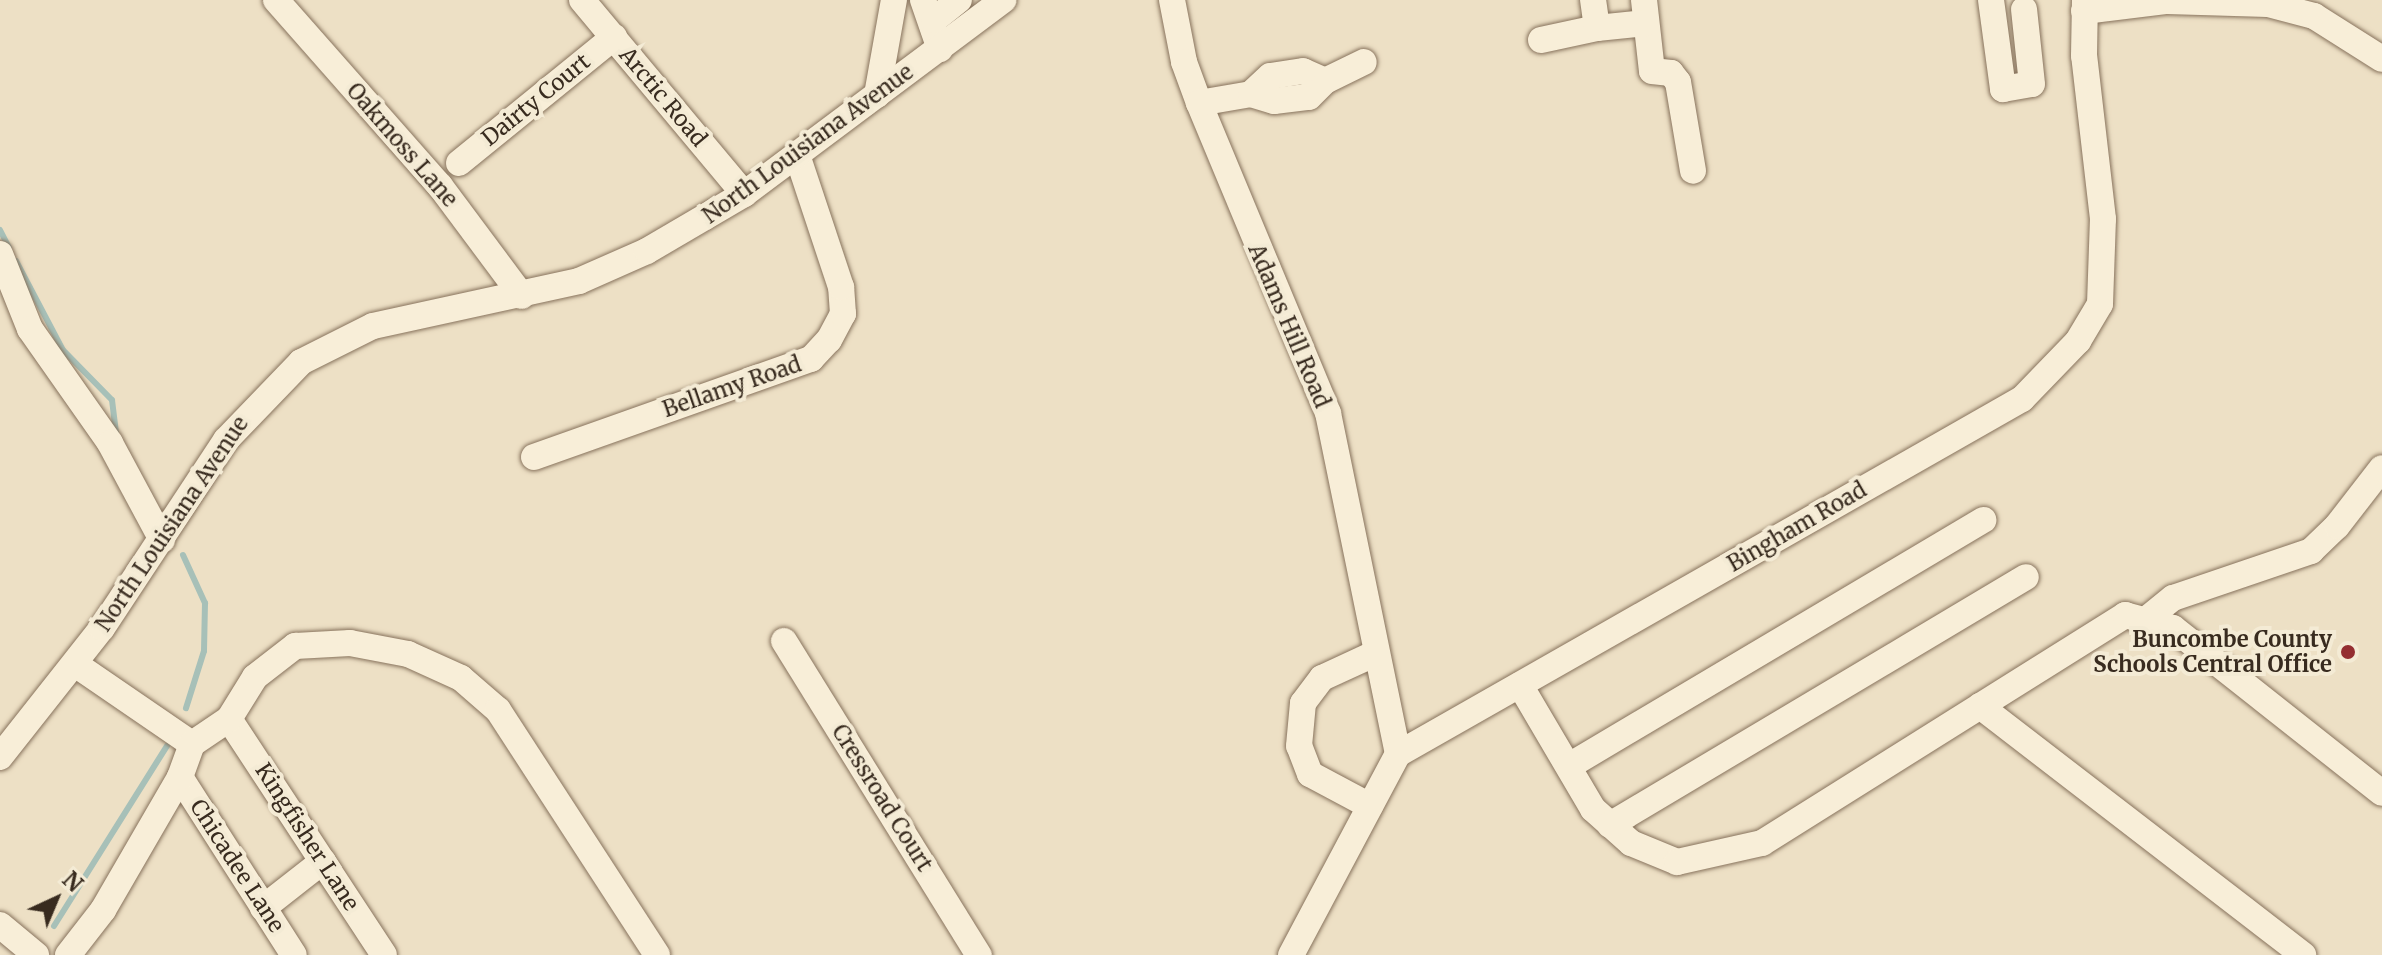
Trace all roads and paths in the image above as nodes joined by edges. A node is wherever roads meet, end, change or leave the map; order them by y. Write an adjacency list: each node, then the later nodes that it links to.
1 (276, 0): 26 (street, Oakmoss Lane)
2 (582, 0): 14 (street, Arctic Road)
3 (894, 0): 19 (street)
4 (959, 0): 11 (street)
5 (1003, 0): 16 (street, North Louisiana Avenue)
6 (1172, 0): 20 (street, Adams Hill Road)
7 (1593, 0): 13 (street)
8 (1991, 0): 10 (street)
9 (2084, 5): 17 (street); 36 (street, Bingham Road)
10 (2024, 9)
11 (929, 10): 16 (street)
12 (1645, 12): 13 (street); 23 (street)
13 (1597, 28): 15 (street)
14 (614, 37): 22 (street, Dairty Court); 24 (street, Arctic Road)
15 (1541, 40)
16 (940, 49): 19 (street, North Louisiana Avenue)
17 (2382, 59)
18 (1364, 62): 20 (street)
19 (877, 95): 21 (street, North Louisiana Avenue)
20 (1199, 103): 34 (street, Adams Hill Road)
21 (797, 155): 24 (street, North Louisiana Avenue); 27 (street, Bellamy Road)
22 (459, 163)
23 (1693, 171)
24 (744, 194): 26 (street, North Louisiana Avenue)
25 (0, 254): 30 (street)
26 (522, 296): 30 (street, North Louisiana Avenue)
27 (534, 457)
28 (2382, 468): 32 (street)
29 (1984, 520): 42 (street)
30 (162, 540): 35 (street, North Louisiana Avenue)
31 (2026, 577): 46 (street)
32 (2148, 618): 37 (street); 44 (street)
33 (784, 641): 55 (street, Cressroad Court)
34 (1376, 653): 40 (street, Adams Hill Road); 45 (street)
35 (75, 664): 39 (street); 41 (street, North Louisiana Avenue)
36 (1520, 685): 40 (street, Bingham Road); 42 (street)
37 (1980, 706): 46 (street); 57 (street)
38 (229, 719): 39 (street); 47 (street, Kingfisher Lane); 54 (street)
39 (192, 744): 43 (street)
40 (1398, 754): 45 (street)
41 (0, 757)
42 (1569, 766): 46 (street)
43 (180, 777): 48 (street, Chicadee Lane); 51 (street)
44 (2382, 793)
45 (1370, 806): 56 (street)
46 (1610, 825)
47 (323, 861): 48 (street); 53 (street, Kingfisher Lane)
48 (263, 908): 52 (street, Chicadee Lane)
49 (0, 925): 50 (street)
50 (36, 955)
51 (68, 955)
52 (294, 955)
53 (384, 955)
54 (657, 955)
55 (979, 955)
56 (1291, 955)
57 (2303, 955)

